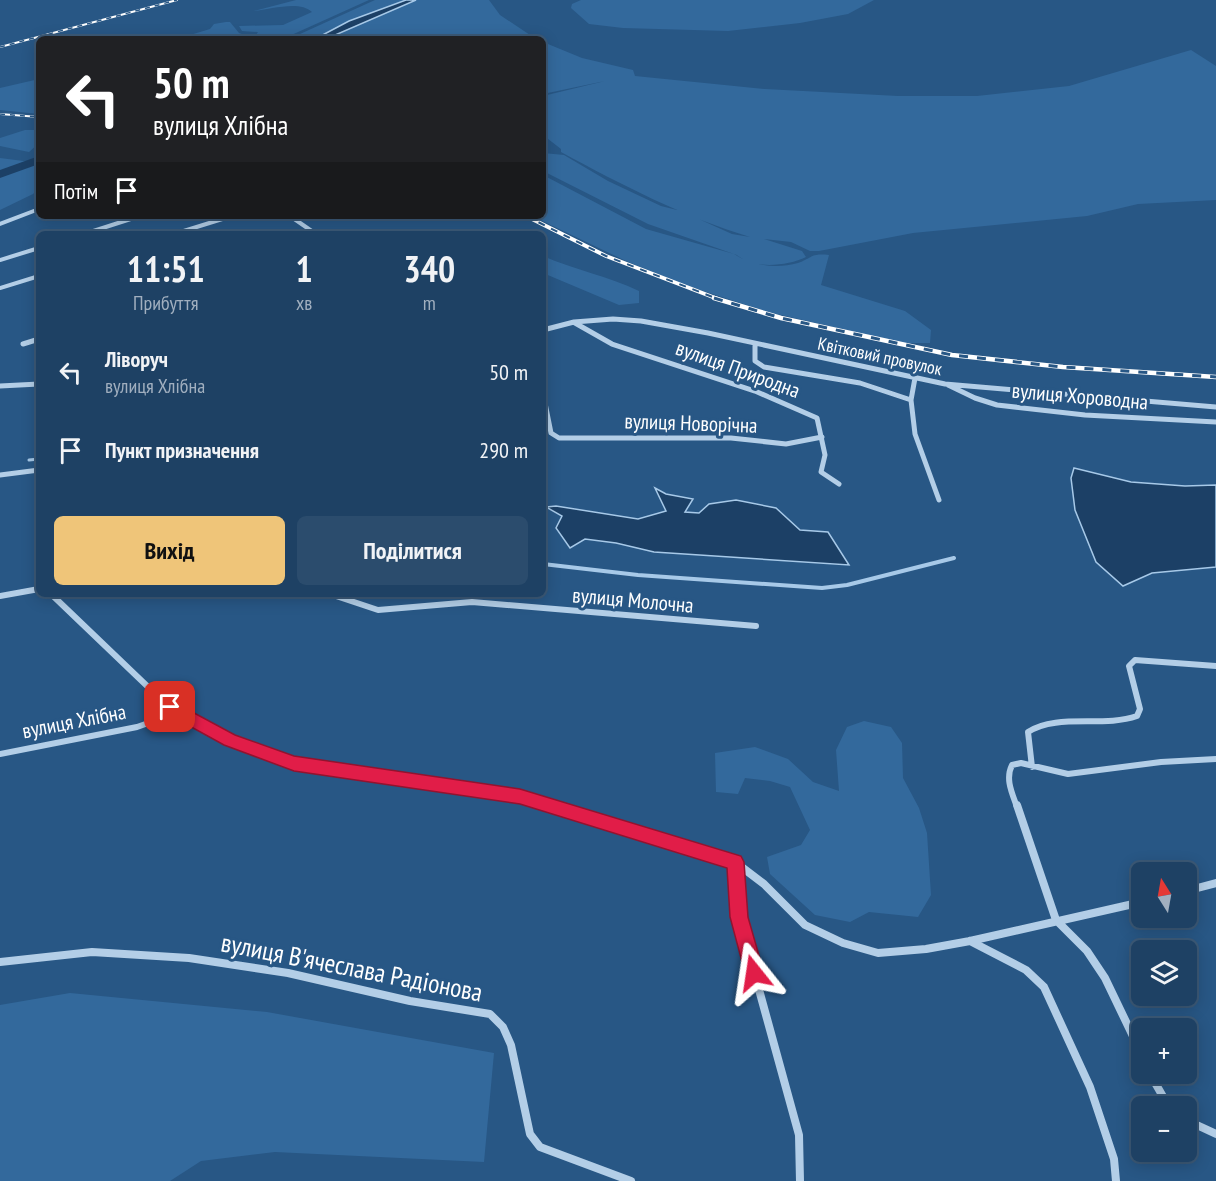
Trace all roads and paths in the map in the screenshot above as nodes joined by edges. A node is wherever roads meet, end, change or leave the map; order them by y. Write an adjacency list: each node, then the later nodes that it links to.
1 (36, 210): 5 (street)
2 (131, 219): 6 (street)
3 (222, 219): 7 (street)
4 (294, 219): 8 (street)
5 (0, 224)
6 (93, 231)
7 (184, 231)
8 (312, 231)
9 (36, 249): 10 (street)
10 (0, 260)
11 (36, 277): 12 (street)
12 (0, 288)
13 (574, 322): 14 (street, Квітковий провулок); 17 (street, Квітковий провулок); 26 (street, вулиця Природна)
14 (546, 329)
15 (36, 340): 16 (street)
16 (23, 344)
17 (755, 344): 18 (street, Квітковий провулок); 22 (street)
18 (915, 378): 20 (street, Квітковий провулок); 22 (street)
19 (36, 384): 21 (street)
20 (945, 384): 24 (street, Квітковий провулок); 25 (street, вулиця Хороводна)
21 (0, 386)
22 (911, 400): 30 (street)
23 (546, 406): 26 (street, вулиця Новорічна)
24 (1216, 407)
25 (1216, 422)
26 (822, 437): 29 (street, вулиця Природна)
27 (36, 470): 28 (street)
28 (0, 475)
29 (838, 484)
30 (939, 500)
31 (36, 590): 32 (street)
32 (0, 596)
33 (54, 597): 37 (street)
34 (339, 597): 35 (street, вулиця Молочна)
35 (756, 626)
36 (1216, 666): 40 (street)
37 (170, 707): 38 (street, вулиця Хлібна); 41 (street)
38 (0, 754)
39 (1216, 759): 40 (street)
40 (1032, 766): 45 (street)
41 (735, 862): 46 (street); 52 (street)
42 (1216, 883): 43 (street)
43 (1197, 888)
44 (1131, 904): 45 (street)
45 (1056, 920): 46 (street); 48 (street)
46 (970, 941): 53 (street)
47 (0, 962): 51 (street, вулиця В'ячеслава Радіонова)
48 (1131, 1032)
49 (1197, 1125): 50 (street)
50 (1216, 1134)
51 (631, 1181)
52 (800, 1181)
53 (1116, 1181)

